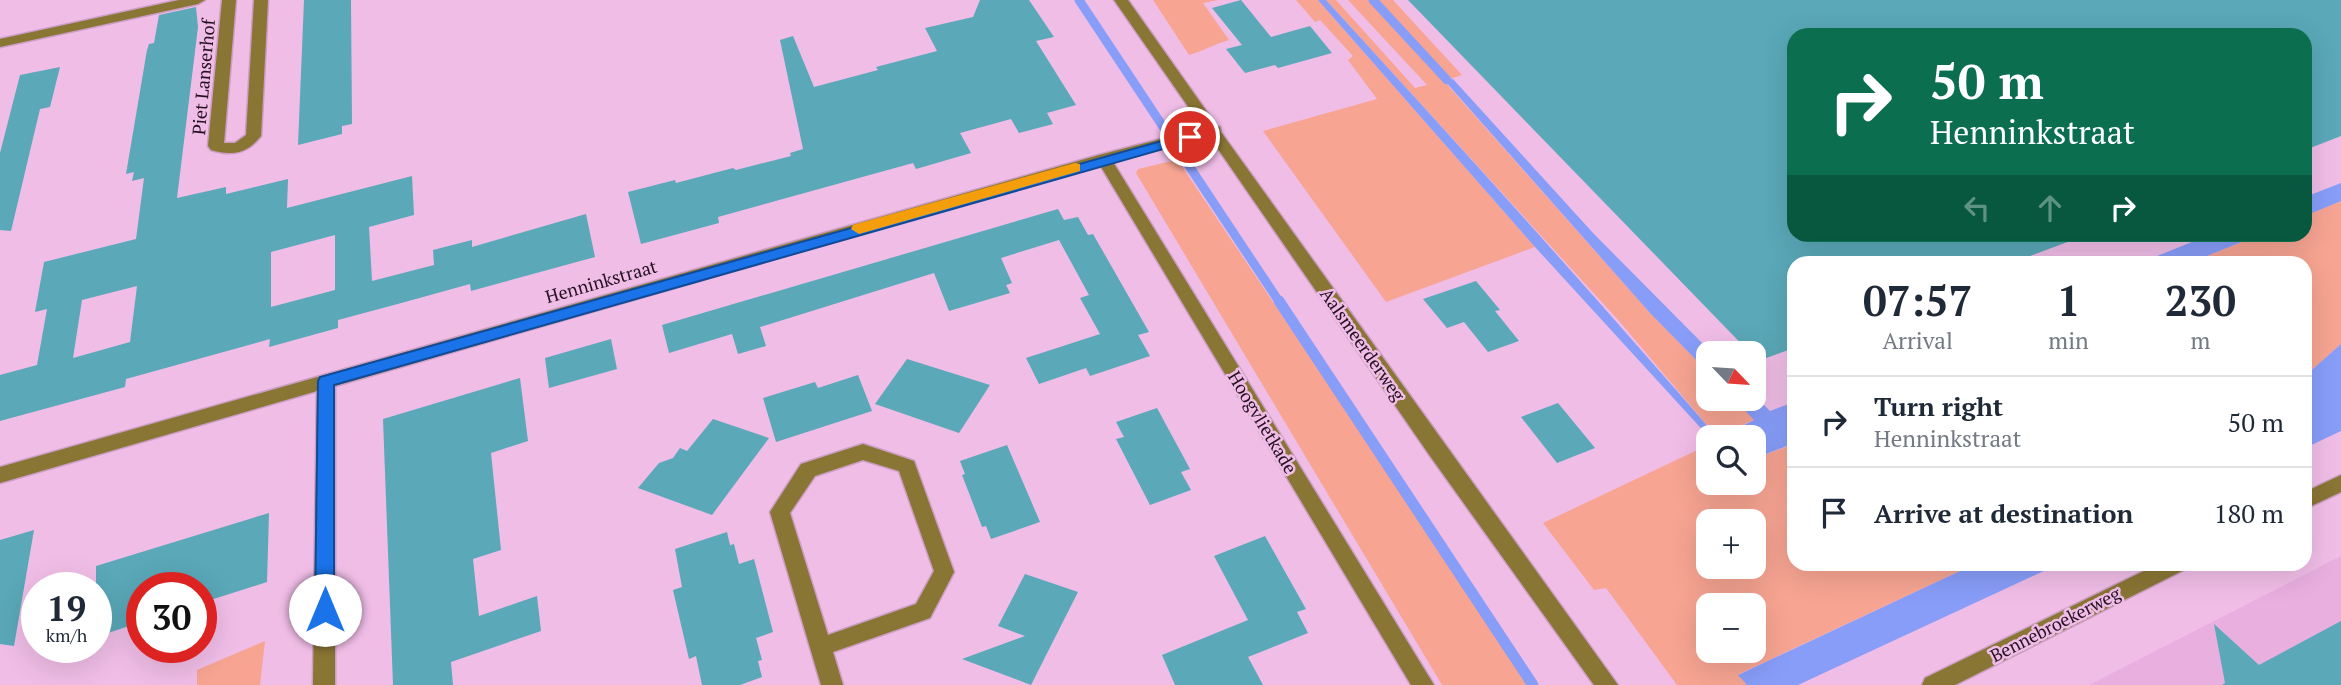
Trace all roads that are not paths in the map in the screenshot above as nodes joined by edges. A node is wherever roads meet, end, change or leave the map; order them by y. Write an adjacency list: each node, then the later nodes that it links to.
1 (198, 0): 5 (street, Piet Lanserhof)
2 (229, 0): 3 (street, Piet Lanserhof)
3 (261, 0)
4 (1121, 0): 6 (street, Aalsmeerderweg)
5 (0, 43)
6 (1215, 130): 7 (street, Henninkstraat); 17 (street, Aalsmeerderweg)
7 (1104, 159): 8 (street, Henninkstraat); 16 (street, Hoogvlietkade)
8 (326, 381): 9 (street, Henninkstraat); 14 (street)
9 (0, 475)
10 (2341, 483): 11 (street)
11 (2312, 498)
12 (2162, 571): 18 (street, Bennebroekerweg)
13 (821, 647): 13 (street); 15 (street)
14 (324, 685)
15 (832, 685)
16 (1423, 685)
17 (1607, 685)
18 (1933, 685)

